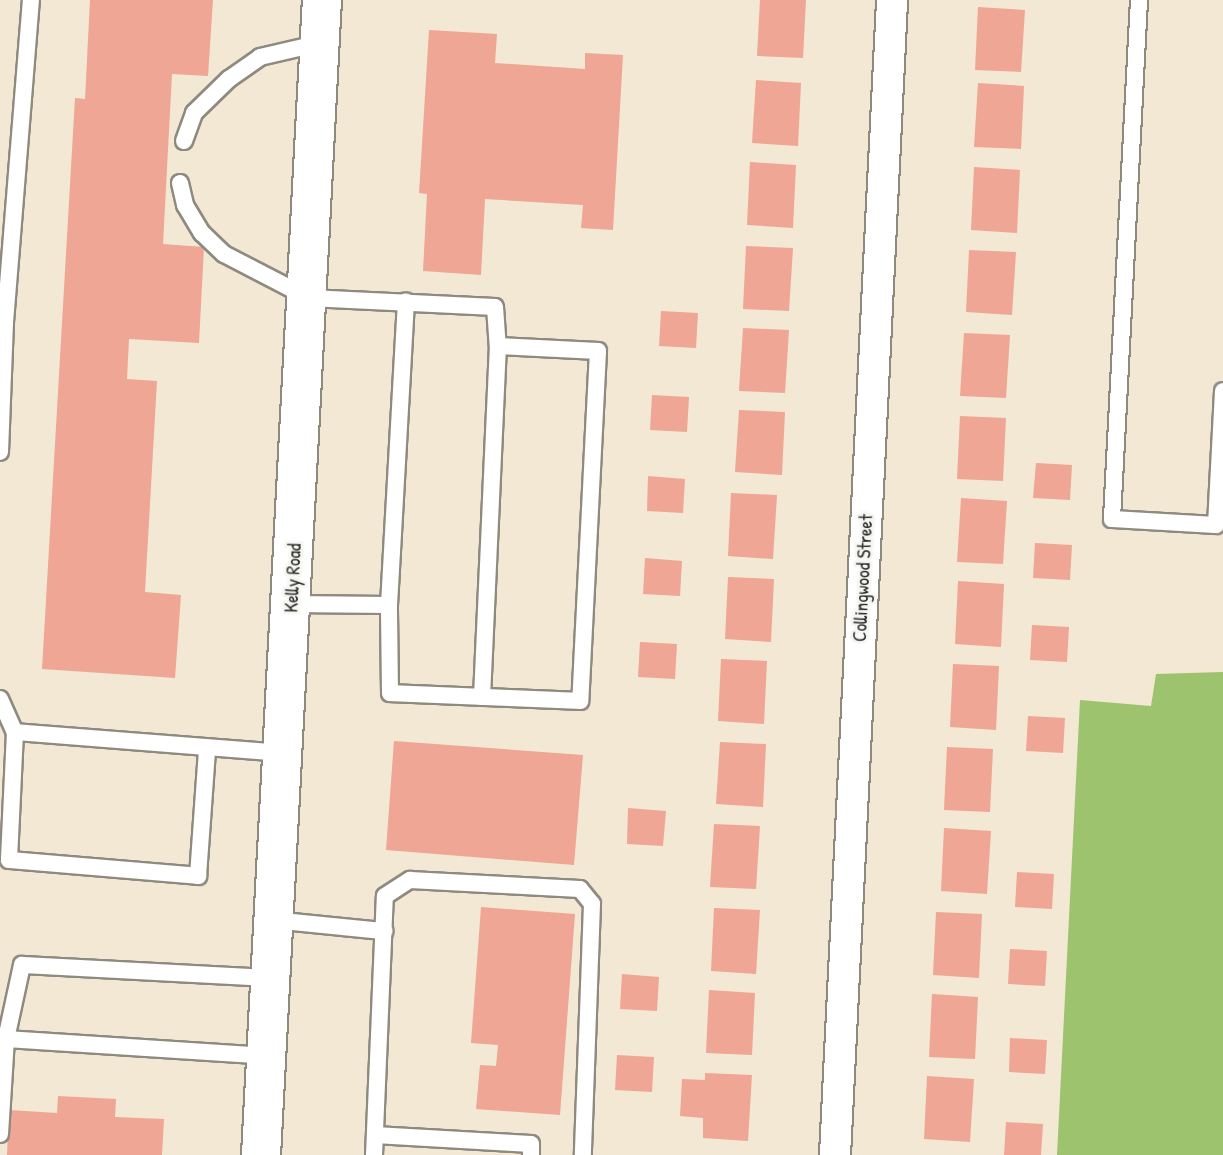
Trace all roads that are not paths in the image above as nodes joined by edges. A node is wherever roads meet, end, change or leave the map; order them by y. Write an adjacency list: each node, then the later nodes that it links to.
1 (31, 0): 12 (lane)
2 (321, 0): 5 (street, Kelly Road)
3 (892, 0): 32 (street, Collingwood Street)
4 (1139, 0): 13 (lane)
5 (320, 43): 6 (lane); 8 (street, Kelly Road)
6 (184, 141)
7 (180, 183): 8 (lane)
8 (309, 298): 9 (lane); 14 (street, Kelly Road)
9 (406, 301): 10 (lane); 15 (lane)
10 (498, 346): 16 (lane); 16 (lane)
11 (1223, 391): 13 (lane)
12 (0, 452)
13 (1220, 525)
14 (292, 604): 15 (lane); 20 (street, Kelly Road)
15 (388, 605): 16 (lane)
16 (482, 697)
17 (0, 699): 18 (lane)
18 (15, 732): 19 (lane); 19 (lane)
19 (207, 749): 20 (lane)
20 (284, 753): 21 (street, Kelly Road)
21 (272, 920): 22 (lane); 23 (street, Kelly Road)
22 (384, 931): 27 (lane); 31 (lane)
23 (271, 978): 24 (lane); 25 (street, Kelly Road)
24 (6, 1039): 25 (lane); 26 (lane)
25 (266, 1056): 28 (street, Kelly Road)
26 (0, 1134)
27 (375, 1135): 29 (lane); 30 (lane)
28 (261, 1155)
29 (374, 1155)
30 (531, 1155)
31 (583, 1155)
32 (835, 1155)

